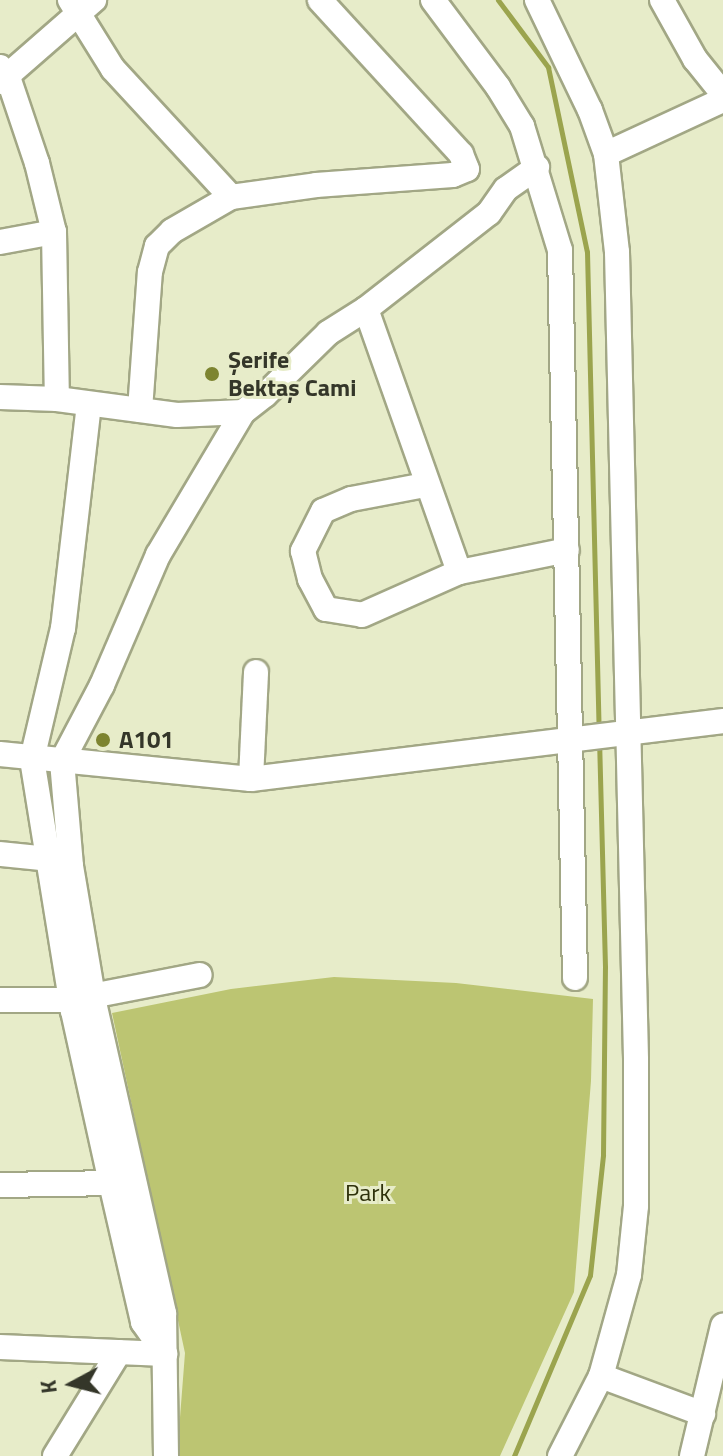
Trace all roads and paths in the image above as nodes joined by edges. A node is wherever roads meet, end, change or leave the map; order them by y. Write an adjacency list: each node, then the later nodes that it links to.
1 (320, 0): 10 (street)
2 (433, 0): 9 (street)
3 (537, 0): 8 (street)
4 (662, 0): 7 (street)
5 (81, 4): 6 (street); 12 (street)
6 (3, 75): 13 (street)
7 (723, 97): 8 (street)
8 (606, 154): 26 (street)
9 (537, 167): 11 (street); 22 (street)
10 (467, 169): 11 (street); 12 (street)
11 (506, 189): 15 (street)
12 (231, 197): 19 (street)
13 (54, 232): 14 (street); 17 (street)
14 (0, 242)
15 (366, 309): 20 (street); 21 (street)
16 (0, 397): 17 (street)
17 (57, 399): 18 (street)
18 (89, 404): 19 (street); 29 (street)
19 (140, 410): 20 (street)
20 (243, 412): 30 (street)
21 (425, 485): 23 (street); 23 (street)
22 (567, 550): 23 (street); 27 (street)
23 (459, 572)
24 (256, 672): 31 (street)
25 (723, 721): 26 (street)
26 (629, 734): 27 (street); 44 (street)
27 (571, 741): 31 (street); 35 (street)
28 (0, 754): 29 (street)
29 (32, 759): 30 (street); 33 (street)
30 (62, 761): 31 (street); 36 (street)
31 (251, 779)
32 (0, 854): 33 (street)
33 (49, 859): 36 (street)
34 (200, 975): 36 (street)
35 (575, 978)
36 (82, 998): 37 (street); 38 (street); 43 (street)
37 (0, 1000)
38 (111, 1183): 39 (street); 43 (street)
39 (0, 1185)
40 (723, 1326): 45 (street)
41 (0, 1347): 42 (street)
42 (119, 1352): 43 (street); 47 (street)
43 (165, 1354): 48 (street)
44 (601, 1376): 45 (street); 49 (street)
45 (703, 1414): 46 (street)
46 (699, 1454)
47 (55, 1456)
48 (166, 1456)
49 (560, 1456)

